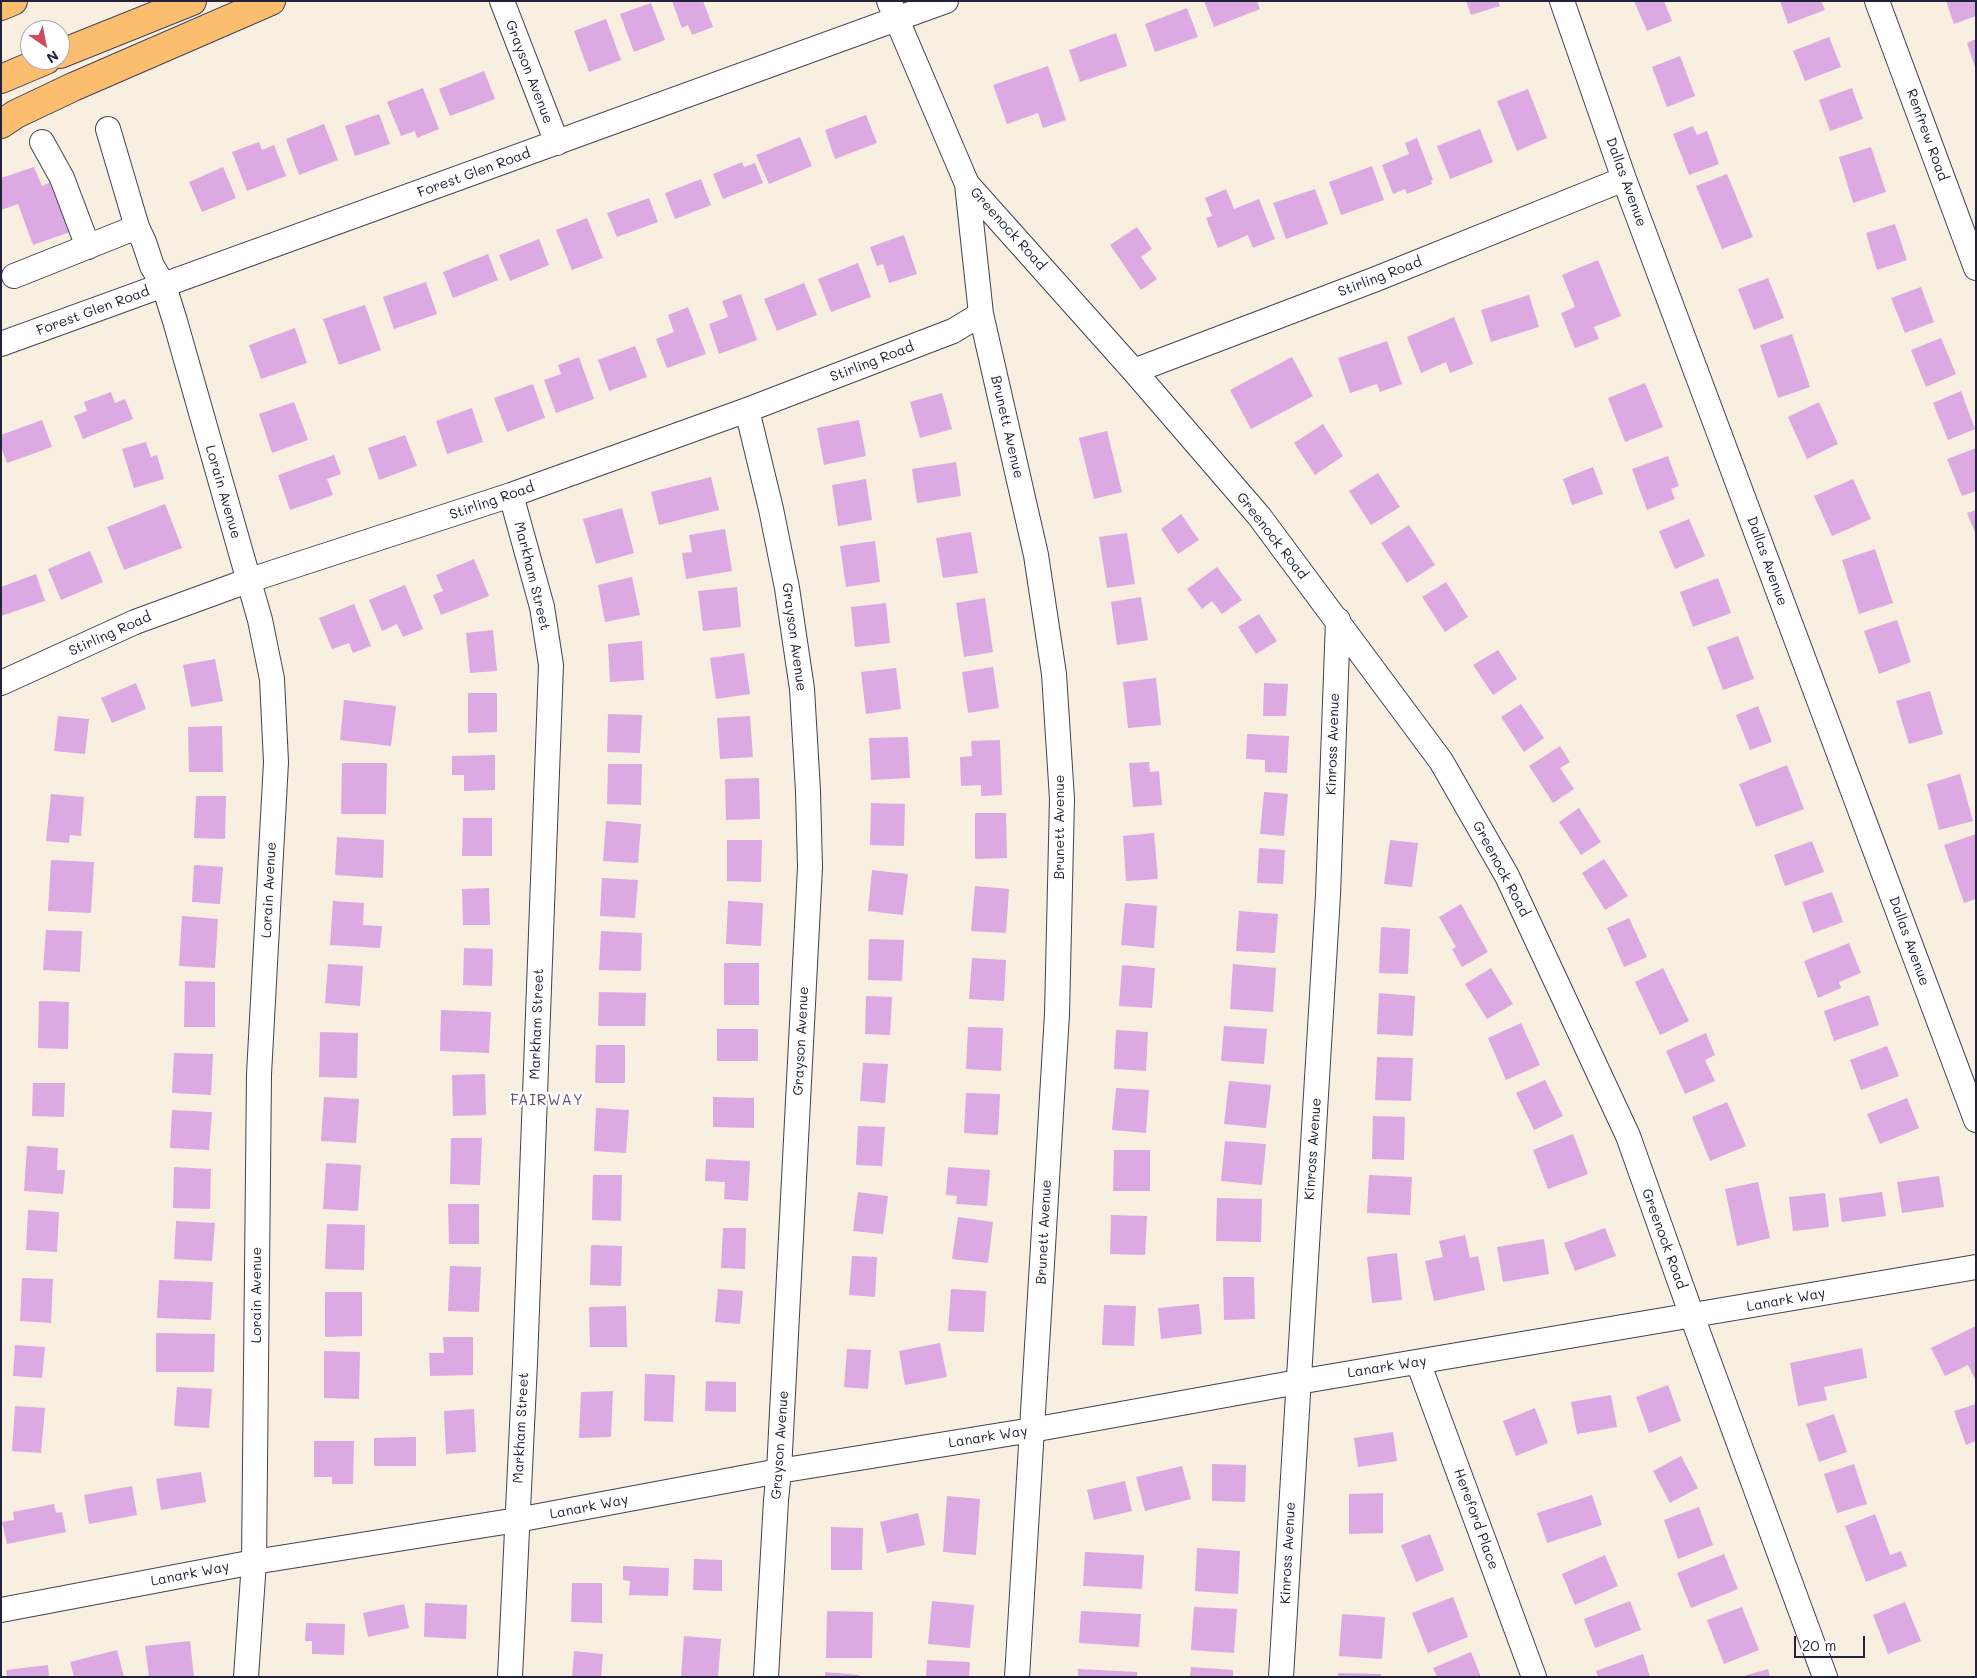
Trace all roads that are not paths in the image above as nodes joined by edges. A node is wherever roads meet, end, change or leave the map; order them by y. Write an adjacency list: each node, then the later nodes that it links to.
1 (13, 1): 8 (highway)
2 (192, 1): 10 (highway)
3 (271, 1): 13 (highway)
4 (502, 1): 16 (street, Grayson Avenue)
5 (946, 1): 9 (street, Forest Glen Road)
6 (1562, 1): 17 (street, Dallas Avenue)
7 (1877, 1): 21 (street, Renfrew Road)
8 (1, 6)
9 (893, 11): 16 (street, Forest Glen Road); 18 (street, Brunett Avenue)
10 (70, 50)
11 (22, 70): 12 (highway)
12 (1, 79)
13 (1, 124)
14 (108, 129): 19 (street, Lorain Avenue)
15 (42, 142): 20 (street)
16 (557, 143): 23 (street, Forest Glen Road)
17 (1624, 179): 26 (street, Stirling Road); 32 (street, Dallas Avenue)
18 (967, 184): 24 (street, Brunett Avenue); 26 (street, Greenock Road)
19 (137, 227): 20 (street); 23 (street, Lorain Avenue)
20 (88, 247): 22 (street)
21 (1976, 268)
22 (14, 276)
23 (164, 286): 25 (street, Forest Glen Road); 29 (street, Lorain Avenue)
24 (981, 314): 27 (street, Stirling Road); 37 (street, Brunett Avenue)
25 (1, 344)
26 (1134, 371): 30 (street, Greenock Road)
27 (747, 410): 28 (street, Stirling Road); 38 (street, Grayson Avenue)
28 (511, 495): 29 (street, Stirling Road); 39 (street, Markham Street)
29 (248, 581): 31 (street, Stirling Road); 40 (street, Lorain Avenue)
30 (1338, 620): 34 (street, Greenock Road); 36 (street, Kinross Avenue)
31 (2, 687)
32 (1976, 1120)
33 (1976, 1267): 34 (street, Lanark Way)
34 (1692, 1316): 35 (street, Lanark Way); 48 (street, Greenock Road)
35 (1418, 1362): 36 (street, Lanark Way); 47 (street, Hereford Place)
36 (1298, 1382): 37 (street, Lanark Way); 46 (street, Kinross Avenue)
37 (1032, 1430): 38 (street, Lanark Way); 45 (street, Brunett Avenue)
38 (779, 1471): 39 (street, Lanark Way); 44 (street, Grayson Avenue)
39 (517, 1520): 40 (street, Lanark Way); 43 (street, Markham Street)
40 (254, 1562): 41 (street, Lanark Way); 42 (street, Lorain Avenue)
41 (1, 1610)
42 (246, 1677)
43 (510, 1677)
44 (766, 1677)
45 (1017, 1677)
46 (1281, 1677)
47 (1534, 1677)
48 (1825, 1677)

